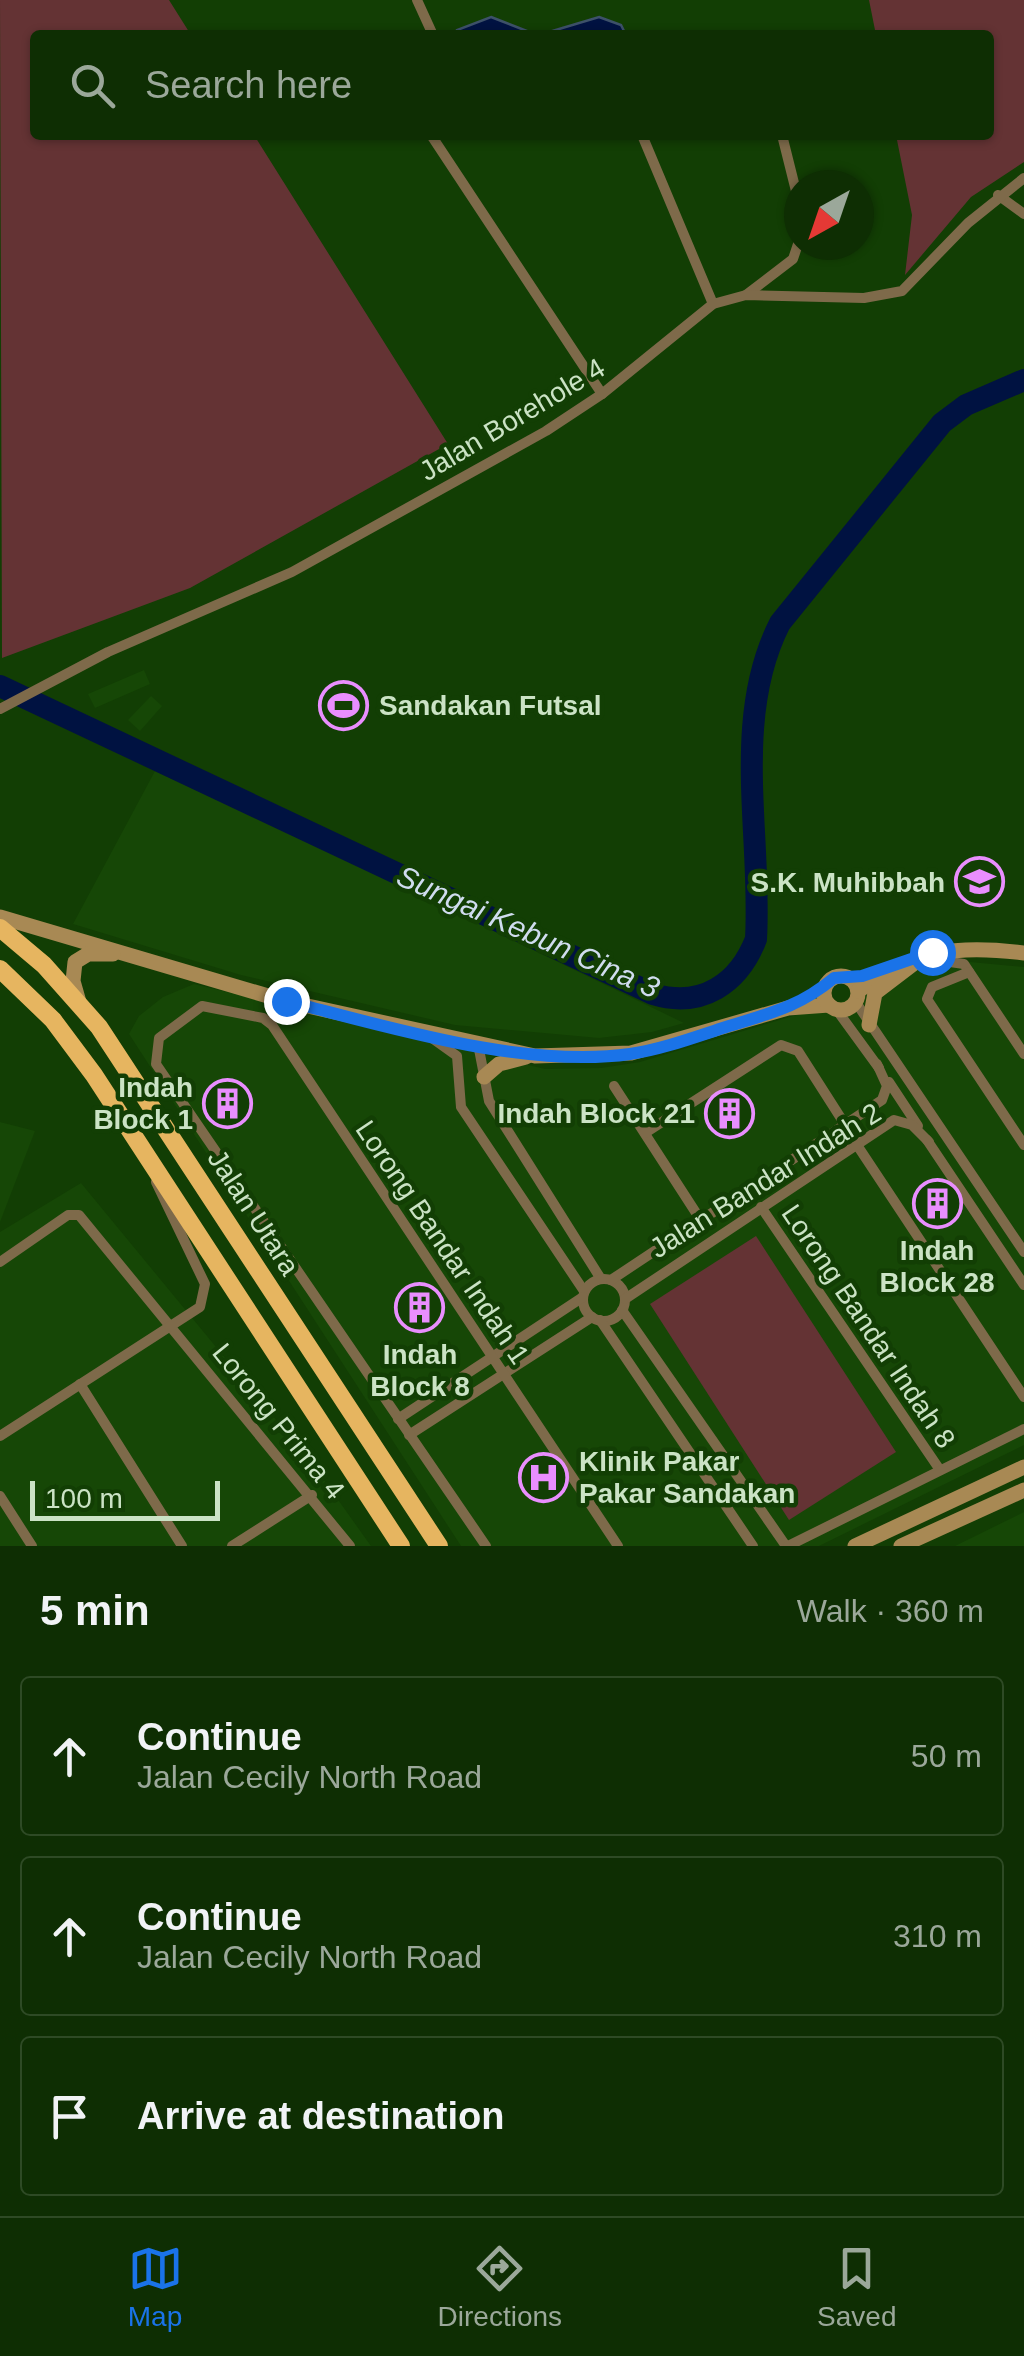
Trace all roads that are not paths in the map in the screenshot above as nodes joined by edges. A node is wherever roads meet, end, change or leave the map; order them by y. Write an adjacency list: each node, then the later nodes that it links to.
1 (417, 0): 2 (street)
2 (431, 30)
3 (434, 140): 13 (street)
4 (644, 140): 12 (street)
5 (783, 140): 6 (street)
6 (791, 170)
7 (1024, 178): 8 (street, Jalan Borehole 4)
8 (998, 195): 9 (street); 11 (street, Jalan Borehole 4)
9 (1024, 214)
10 (792, 260): 11 (street)
11 (746, 295): 12 (street, Jalan Borehole 4)
12 (712, 304): 13 (street, Jalan Borehole 4)
13 (602, 394): 14 (street, Jalan Borehole 4)
14 (2, 708)
15 (0, 916): 19 (main road)
16 (0, 928): 24 (highway, Jalan Utara)
17 (1024, 953): 18 (main road)
18 (928, 954): 21 (street); 22 (main road); 25 (main road)
19 (127, 955): 24 (main road); 26 (main road)
20 (0, 968): 38 (highway)
21 (970, 972): 28 (street); 41 (street)
22 (854, 990): 23 (main road); 23 (main road); 25 (street)
23 (830, 1001): 29 (main road); 31 (street)
24 (79, 1002): 71 (highway, Jalan Utara)
25 (868, 1024): 44 (street)
26 (423, 1032): 27 (main road); 30 (street)
27 (478, 1044): 29 (main road); 32 (street)
28 (1024, 1054)
29 (535, 1056): 32 (main road)
30 (460, 1064): 32 (street); 49 (street)
31 (877, 1064): 34 (street, Jalan Bandar Indah 2); 39 (street)
32 (483, 1071): 47 (street)
33 (614, 1086): 37 (street)
34 (882, 1100): 35 (street); 36 (street, Jalan Bandar Indah 2)
35 (894, 1120): 39 (street, Jalan Bandar Indah 2); 40 (street, Jalan Bandar Indah 2)
36 (844, 1124): 37 (street); 43 (street, Jalan Bandar Indah 2)
37 (645, 1133): 43 (street)
38 (137, 1140): 52 (street); 70 (highway)
39 (929, 1142): 48 (street)
40 (856, 1145): 42 (street, Jalan Bandar Indah 2); 56 (street)
41 (1024, 1145)
42 (761, 1208): 50 (street, Jalan Bandar Indah 2); 62 (street, Lorong Bandar Indah 8)
43 (700, 1219): 47 (street, Jalan Bandar Indah 2)
44 (1024, 1250): 46 (street)
45 (0, 1262): 52 (street, Lorong Prima 4)
46 (1024, 1273)
47 (606, 1279): 49 (street); 50 (street)
48 (1024, 1285)
49 (584, 1294): 51 (street); 53 (street)
50 (624, 1304): 51 (street); 75 (street)
51 (596, 1319): 54 (street); 74 (street)
52 (171, 1326): 55 (street); 64 (street, Lorong Prima 4)
53 (494, 1360): 54 (street, Lorong Bandar Indah 1); 57 (street); 57 (street, Lorong Bandar Indah 1)
54 (505, 1376): 59 (street); 73 (street, Lorong Bandar Indah 1)
55 (80, 1384): 60 (street); 67 (street)
56 (1024, 1397)
57 (398, 1419): 59 (street)
58 (1024, 1429): 62 (street)
59 (409, 1435): 72 (street)
60 (0, 1436)
61 (1024, 1467): 76 (main road)
62 (940, 1470): 75 (street)
63 (1024, 1490): 77 (main road)
64 (312, 1495): 68 (street); 69 (street, Lorong Prima 4)
65 (0, 1496): 66 (street)
66 (32, 1546)
67 (182, 1546)
68 (232, 1546)
69 (350, 1546)
70 (401, 1546)
71 (439, 1546)
72 (486, 1546)
73 (618, 1546)
74 (753, 1546)
75 (787, 1546)
76 (854, 1546)
77 (901, 1546)

